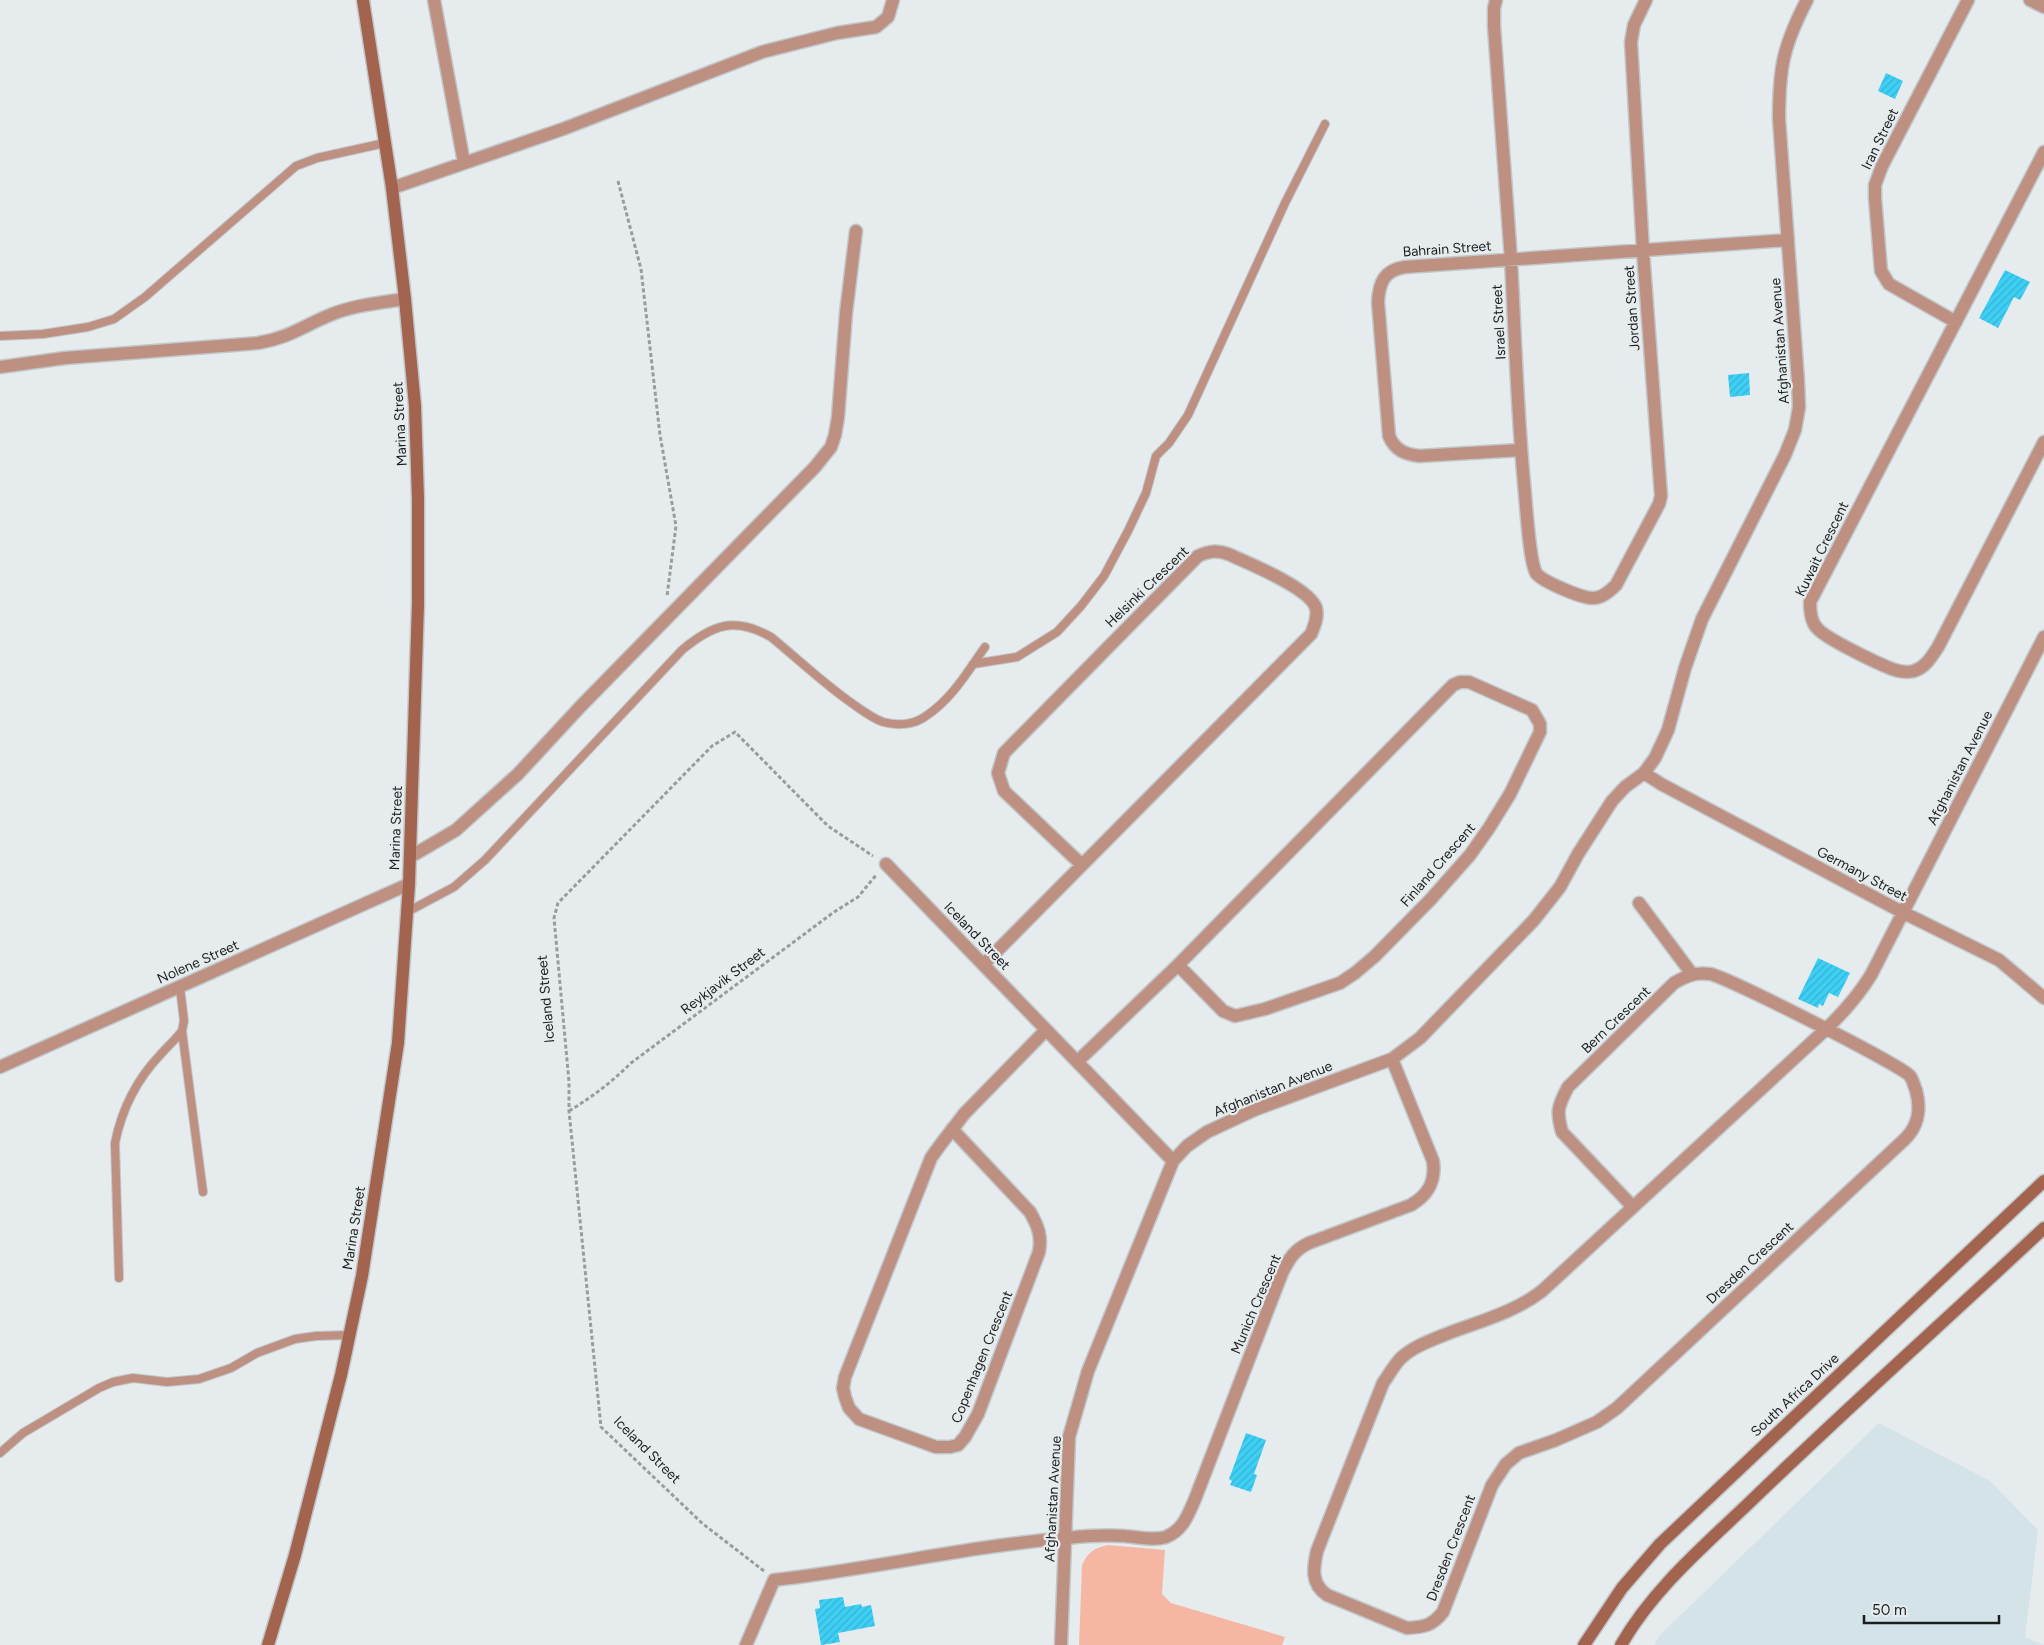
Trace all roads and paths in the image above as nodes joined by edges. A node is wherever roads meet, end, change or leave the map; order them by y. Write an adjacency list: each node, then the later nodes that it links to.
1 (363, 0): 11 (main road, Marina Street)
2 (434, 0): 13 (street)
3 (893, 0): 13 (street)
4 (1496, 0): 19 (street, Israel Street)
5 (1646, 0): 18 (street, Jordan Street)
6 (1807, 0): 17 (street, Afghanistan Avenue)
7 (1968, 0): 21 (street, Iran Street)
8 (2030, 0): 9 (street)
9 (2044, 7)
10 (1325, 124): 30 (lane)
11 (385, 143): 15 (main road, Marina Street); 22 (lane)
12 (2044, 152): 21 (street, Kuwait Crescent)
13 (464, 163): 15 (street)
14 (618, 181): 27 (path)
15 (392, 188): 20 (main road, Marina Street)
16 (856, 231): 27 (street)
17 (1788, 240): 18 (street, Bahrain Street); 31 (street, Afghanistan Avenue)
18 (1643, 251): 19 (street, Bahrain Street); 26 (street, Jordan Street)
19 (1511, 260): 25 (street, Israel Street); 25 (street, Bahrain Street)
20 (406, 299): 23 (street); 32 (main road, Marina Street)
21 (1956, 322): 24 (street, Kuwait Crescent)
22 (0, 336)
23 (0, 367)
24 (2044, 442)
25 (1521, 450): 26 (street, Israel Street)
26 (1598, 598)
27 (664, 621): 32 (street)
28 (2044, 637): 38 (street, Afghanistan Avenue)
29 (985, 647): 30 (lane)
30 (973, 664): 37 (lane)
31 (1644, 773): 38 (street, Germany Street); 47 (street, Afghanistan Avenue)
32 (410, 857): 35 (main road, Marina Street)
33 (886, 864): 39 (street, Iceland Street); 50 (path, Reykjavik Street); 50 (path, Iceland Street)
34 (1082, 865): 34 (street, Helsinki Crescent); 39 (street, Helsinki Crescent)
35 (409, 884): 37 (main road, Marina Street); 42 (street, Nolene Street)
36 (1639, 903): 41 (street)
37 (407, 912): 58 (main road, Marina Street)
38 (1902, 912): 43 (street, Germany Street); 45 (street, Dresden Crescent)
39 (984, 964): 44 (street, Iceland Street)
40 (1178, 965): 40 (street, Finland Crescent); 48 (street, Finland Crescent)
41 (1692, 974): 45 (street); 55 (street, Bern Crescent)
42 (180, 987): 46 (lane); 49 (street, Nolene Street)
43 (2044, 998)
44 (1046, 1030): 48 (street, Iceland Street); 51 (street, Copenhagen Crescent)
45 (1825, 1030): 55 (street, Dresden Crescent); 55 (street, Dresden Crescent)
46 (182, 1031): 54 (lane); 57 (lane)
47 (1392, 1059): 52 (street, Afghanistan Avenue); 60 (street, Munich Crescent)
48 (1078, 1061): 52 (street, Iceland Street)
49 (0, 1067)
50 (569, 1111): 61 (path, Iceland Street)
51 (952, 1129): 51 (street, Copenhagen Crescent)
52 (1173, 1161): 60 (street, Afghanistan Avenue)
53 (2044, 1181): 65 (main road, South Africa Drive)
54 (204, 1192)
55 (1633, 1207)
56 (2044, 1228): 66 (main road)
57 (119, 1278)
58 (349, 1335): 59 (lane); 62 (main road, Marina Street)
59 (0, 1453)
60 (1067, 1538): 61 (street); 64 (street, Afghanistan Avenue)
61 (774, 1580): 63 (street)
62 (268, 1645)
63 (746, 1645)
64 (1061, 1645)
65 (1584, 1645)
66 (1621, 1645)

